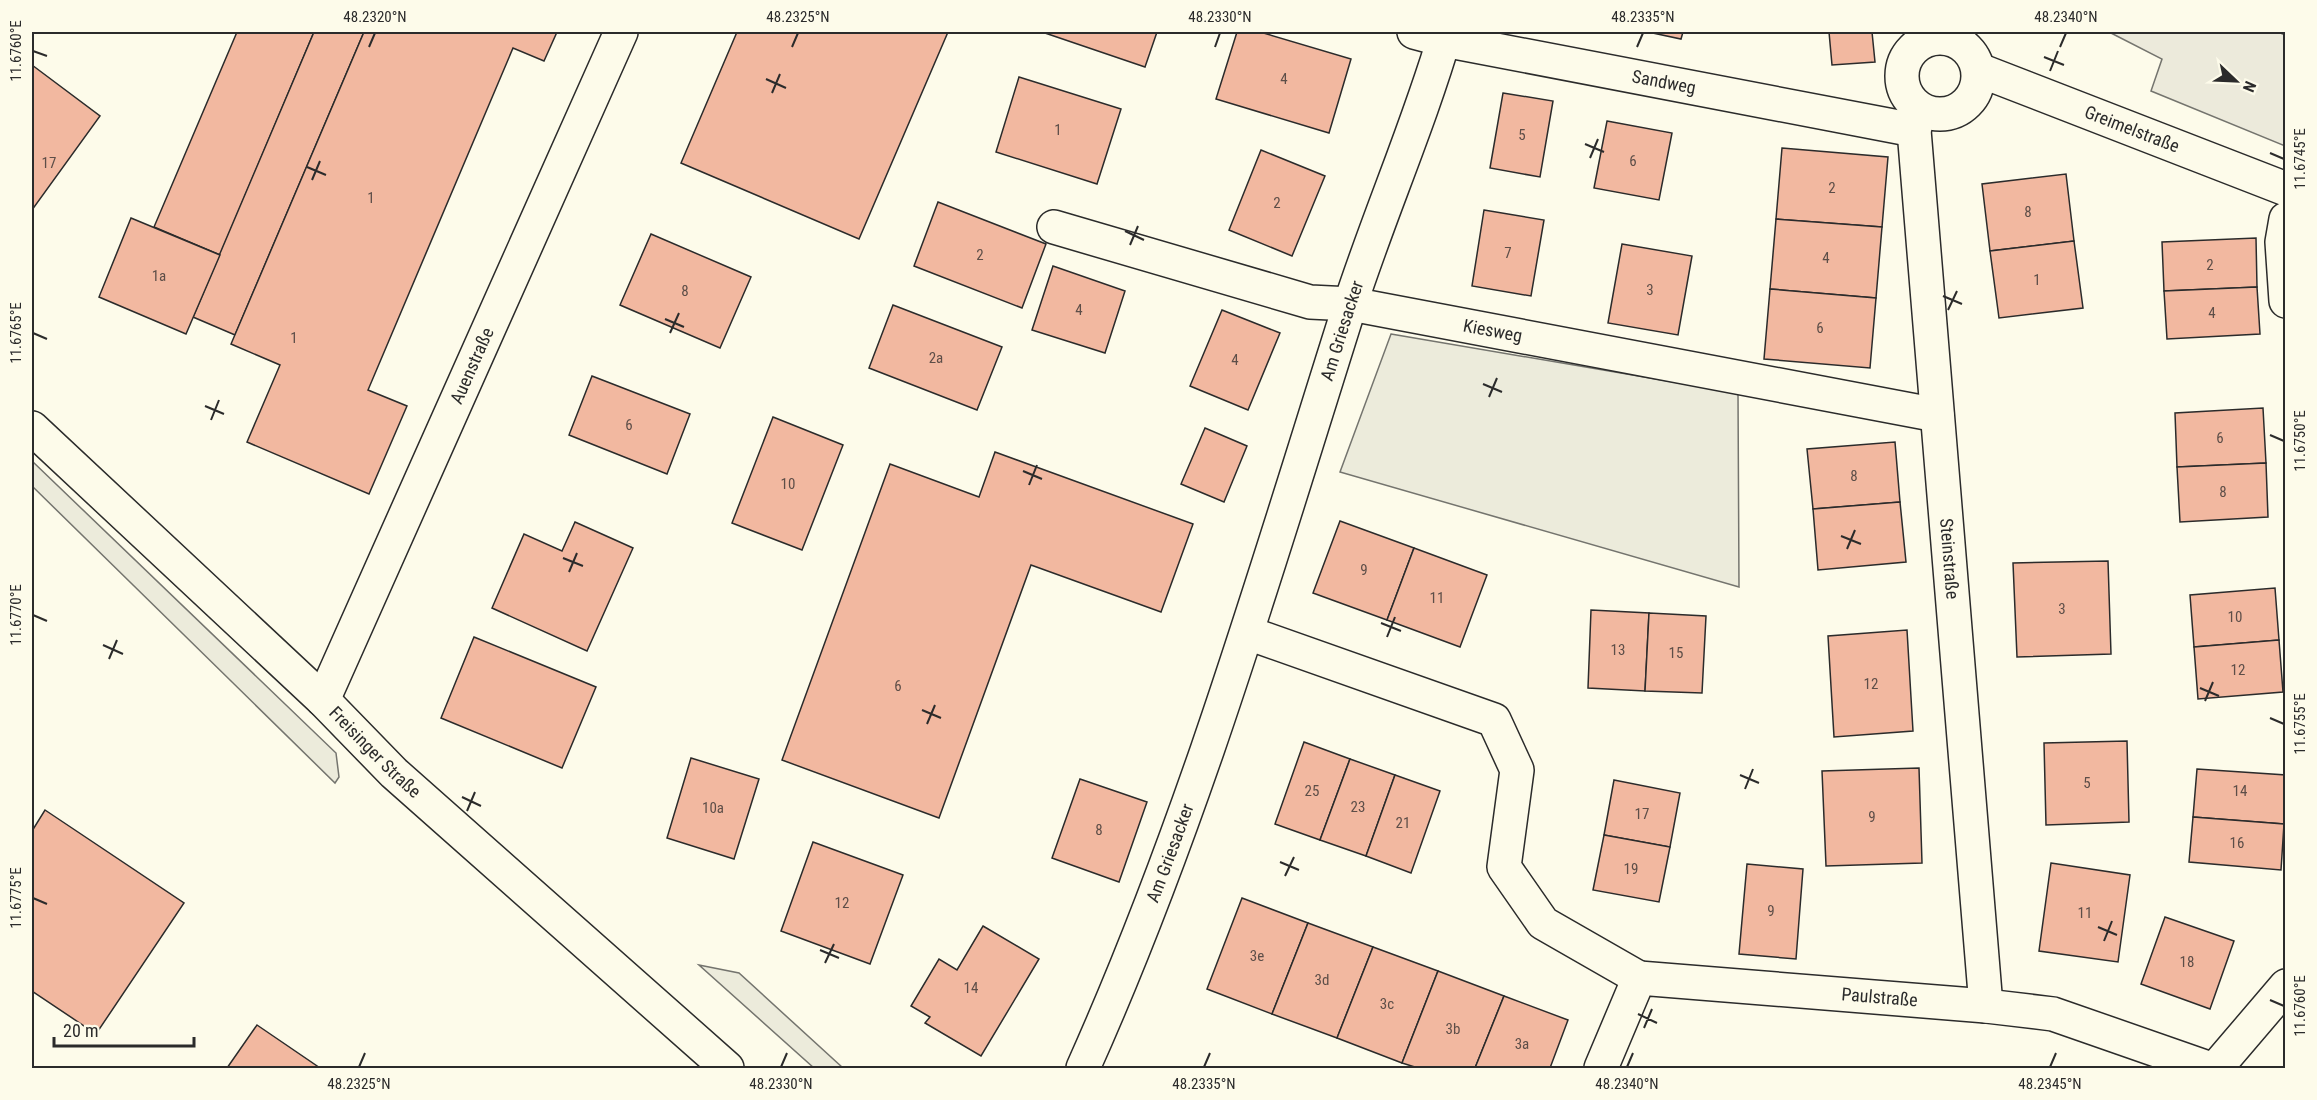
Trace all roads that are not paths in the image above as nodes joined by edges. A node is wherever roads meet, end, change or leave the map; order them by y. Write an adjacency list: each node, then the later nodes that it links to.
1 (621, 32): 14 (street, Auenstraße)
2 (1435, 34): 5 (street, Sandweg); 10 (street, Am Griesacker)
3 (1926, 34): 4 (street); 5 (street)
4 (1979, 70): 5 (street); 6 (street, Greimelstraße)
5 (1917, 121): 11 (street, Steinstraße)
6 (2286, 189)
7 (2286, 219): 9 (street)
8 (1054, 227): 10 (street, Kiesweg)
9 (2286, 301)
10 (1351, 304): 11 (street, Kiesweg); 13 (street, Am Griesacker)
11 (1937, 415): 17 (street, Steinstraße)
12 (32, 428): 14 (street, Freisinger Straße)
13 (1248, 633): 15 (street); 19 (street, Am Griesacker)
14 (323, 700): 18 (street, Freisinger Straße)
15 (1639, 978): 17 (street, Paulstraße); 20 (street)
16 (2286, 986): 22 (street)
17 (1986, 1006): 21 (street, Paulstraße)
18 (727, 1068)
19 (1083, 1068)
20 (1601, 1068)
21 (2208, 1068)
22 (2216, 1068)

